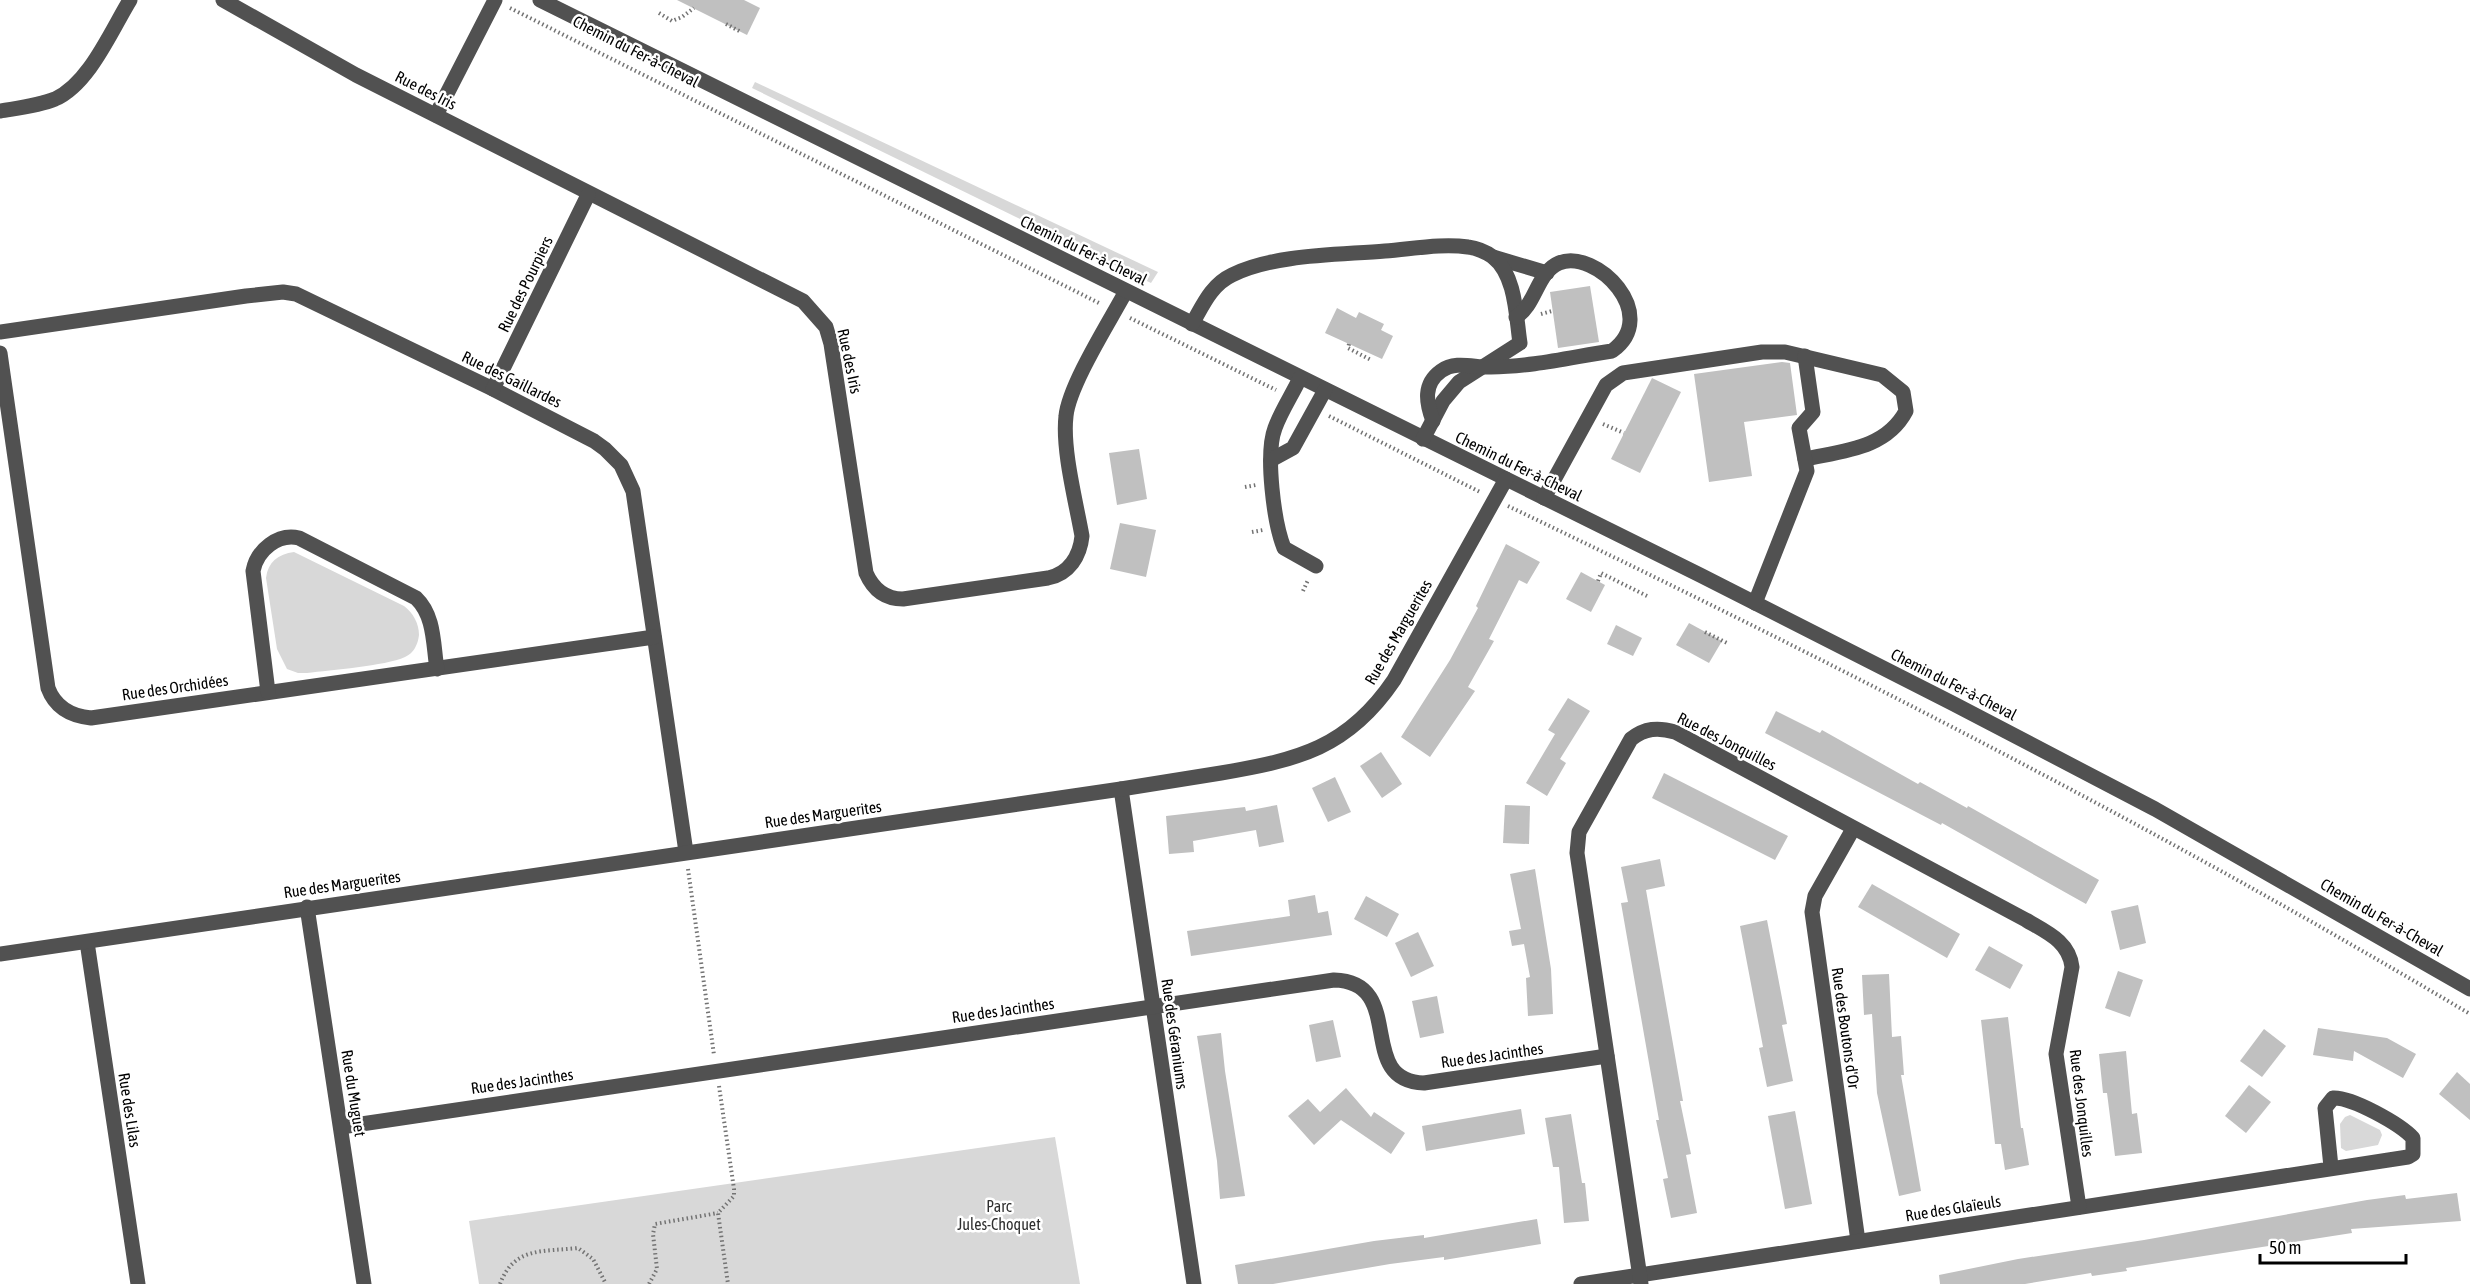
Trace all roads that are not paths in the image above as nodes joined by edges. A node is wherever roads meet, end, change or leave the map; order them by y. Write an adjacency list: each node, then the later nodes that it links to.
1 (130, 0): 5 (street)
2 (223, 0): 6 (street, Rue des Iris)
3 (495, 0): 6 (street)
4 (540, 0): 10 (street, Chemin du Fer-à-Cheval)
5 (0, 111)
6 (436, 115): 7 (street, Rue des Iris)
7 (588, 195): 10 (street, Rue des Iris); 18 (street, Rue des Pourpiers)
8 (1493, 257): 9 (street); 11 (street); 12 (street)
9 (1547, 273): 11 (street); 16 (street)
10 (1126, 291): 12 (street, Chemin du Fer-à-Cheval)
11 (1516, 317): 16 (street)
12 (1192, 324): 17 (street, Chemin du Fer-à-Cheval)
13 (0, 332): 18 (street, Rue des Gaillardes)
14 (0, 353): 29 (street, Rue des Orchidées)
15 (1805, 356): 21 (street); 21 (street); 24 (street)
16 (1481, 368): 20 (street)
17 (1300, 378): 19 (street, Chemin du Fer-à-Cheval); 22 (street)
18 (493, 389): 27 (street, Rue des Gaillardes)
19 (1325, 390): 20 (street, Chemin du Fer-à-Cheval); 22 (street)
20 (1423, 439): 23 (street, Chemin du Fer-à-Cheval)
21 (1805, 459): 26 (street)
22 (1271, 460): 25 (street)
23 (1506, 479): 24 (street, Chemin du Fer-à-Cheval); 30 (street, Rue des Marguerites)
24 (1544, 498): 26 (street, Chemin du Fer-à-Cheval)
25 (1316, 566)
26 (1755, 603): 36 (street, Chemin du Fer-à-Cheval)
27 (654, 637): 28 (street, Rue des Orchidées); 32 (street, Rue des Gaillardes)
28 (437, 669): 29 (street, Rue des Orchidées); 29 (street)
29 (268, 692)
30 (1120, 789): 32 (street, Rue des Marguerites); 37 (street, Rue des Géraniums)
31 (1853, 829): 38 (street, Rue des Jonquilles); 41 (street, Rue des Jonquilles); 42 (street, Rue des Boutons d'Or)
32 (687, 859): 33 (street, Rue des Marguerites)
33 (307, 907): 34 (street, Rue des Marguerites); 39 (street, Rue du Muguet)
34 (87, 942): 35 (street, Rue des Marguerites); 44 (street, Rue des Lilas)
35 (0, 954)
36 (2470, 989)
37 (1152, 1006): 38 (street, Rue des Jacinthes); 39 (street, Rue des Jacinthes); 46 (street, Rue des Géraniums)
38 (1607, 1056): 43 (street, Rue des Jonquilles)
39 (341, 1127): 45 (street, Rue du Muguet)
40 (2331, 1167): 40 (street, Rue des Glaïeuls); 41 (street, Rue des Glaïeuls)
41 (2079, 1207): 42 (street, Rue des Glaïeuls)
42 (1858, 1241): 43 (street, Rue des Glaïeuls)
43 (1640, 1280): 47 (street, Rue des Glaïeuls)
44 (138, 1284)
45 (364, 1284)
46 (1194, 1284)
47 (1581, 1284)

